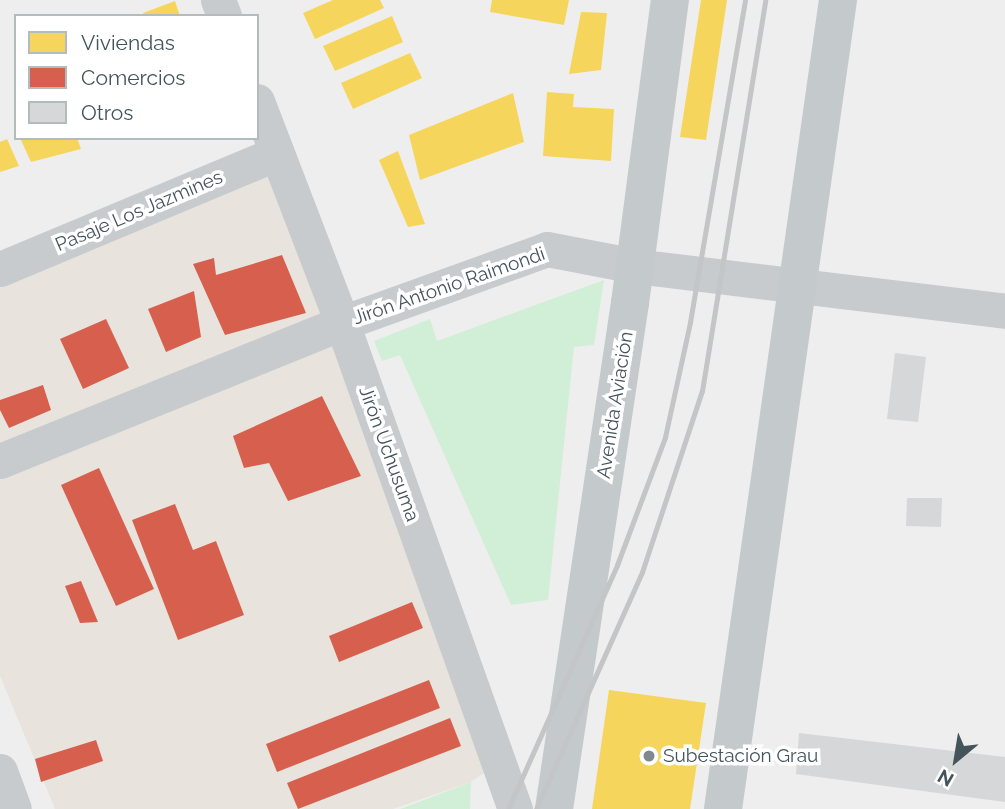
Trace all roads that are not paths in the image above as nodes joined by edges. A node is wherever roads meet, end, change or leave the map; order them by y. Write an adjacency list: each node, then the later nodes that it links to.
1 (670, 0): 5 (main road, Avenida Aviación)
2 (838, 0): 7 (main road)
3 (259, 106): 4 (street, Jirón Uchusuma)
4 (277, 153): 6 (street, Pasaje Los Jazmines); 9 (street, Jirón Uchusuma)
5 (635, 266): 7 (street, Jirón Antonio Raimondi); 9 (street, Jirón Antonio Raimondi); 14 (main road, Avenida Aviación)
6 (0, 269)
7 (797, 286): 8 (street, Jirón Antonio Raimondi); 15 (main road)
8 (1005, 311)
9 (342, 323): 10 (street, Jirón Antonio Raimondi); 13 (street, Jirón Uchusuma)
10 (0, 461)
11 (0, 771): 12 (street)
12 (14, 809)
13 (515, 809)
14 (554, 809)
15 (723, 809)

